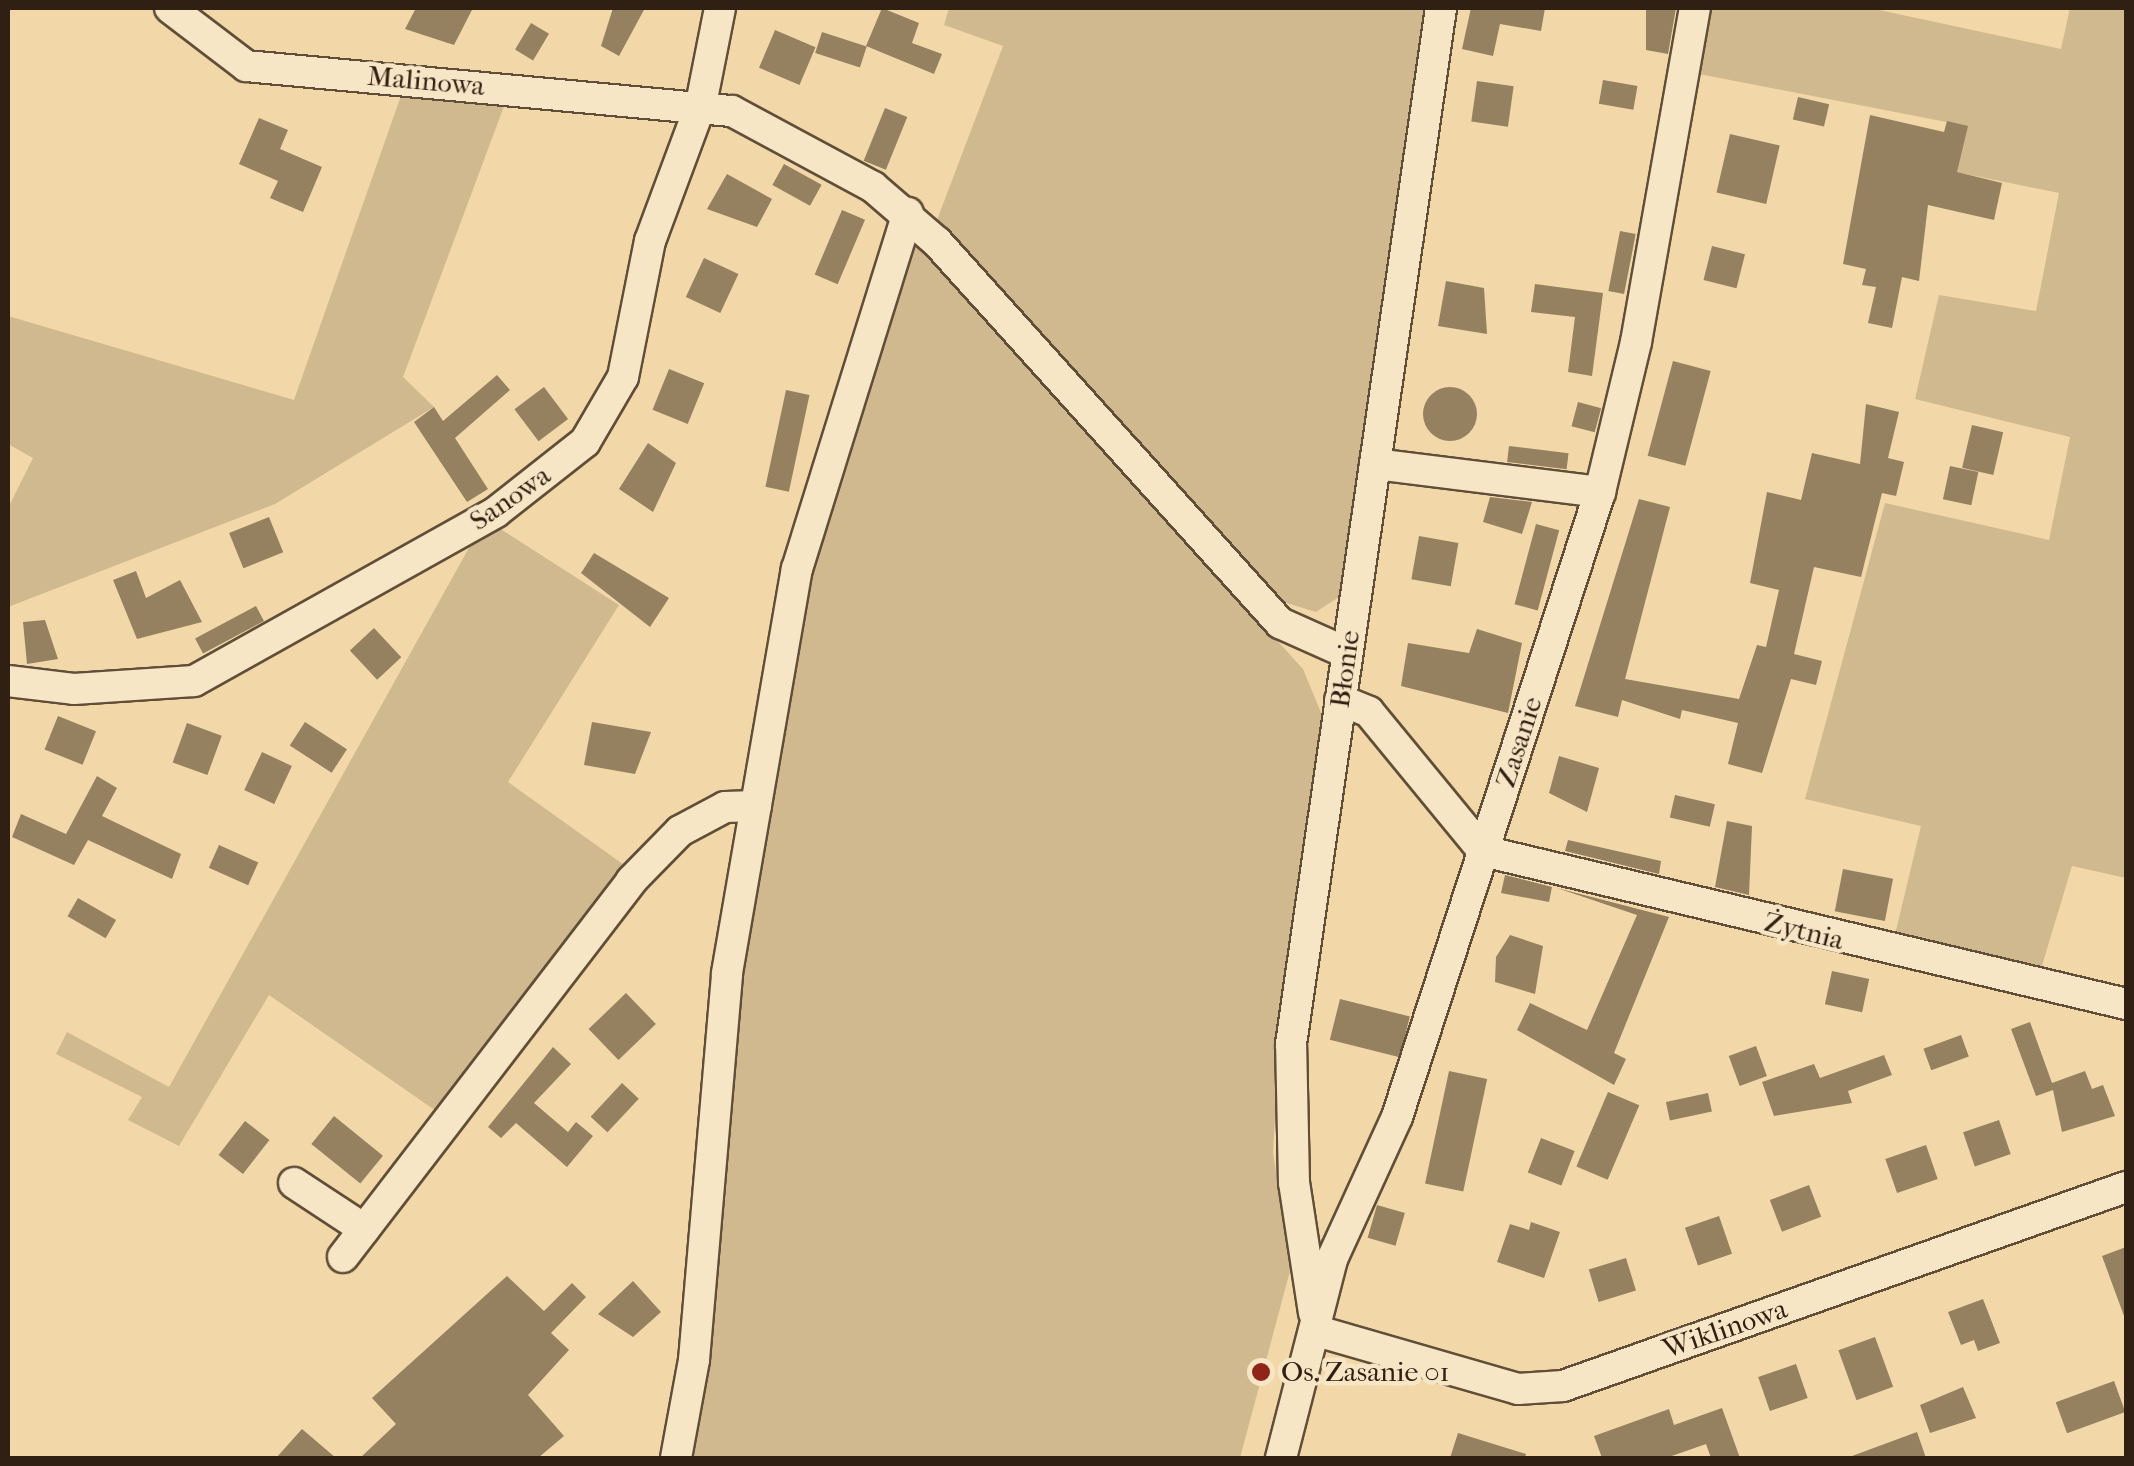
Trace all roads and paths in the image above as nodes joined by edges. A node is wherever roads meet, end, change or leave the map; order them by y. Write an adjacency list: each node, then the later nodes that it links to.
1 (170, 8): 5 (street, Malinowa)
2 (720, 8): 5 (street, Sanowa)
3 (1440, 8): 7 (street, Błonie)
4 (1695, 8): 8 (street, Zasanie)
5 (701, 104): 6 (street, Malinowa); 10 (street, Sanowa)
6 (908, 214): 9 (street, Malinowa); 12 (street)
7 (1375, 464): 8 (street); 9 (street, Błonie)
8 (1600, 492): 13 (street, Zasanie)
9 (1347, 652): 11 (street, Błonie)
10 (8, 682)
11 (1340, 700): 13 (street); 19 (street, Błonie)
12 (756, 806): 17 (street); 20 (street)
13 (1483, 850): 14 (street, Żytnia); 19 (street, Zasanie)
14 (2126, 1004)
15 (294, 1183): 17 (street)
16 (2126, 1187): 19 (street, Wiklinowa)
17 (364, 1229): 18 (street)
18 (342, 1257)
19 (1317, 1330): 21 (street, Zasanie)
20 (676, 1458)
21 (1282, 1458)

